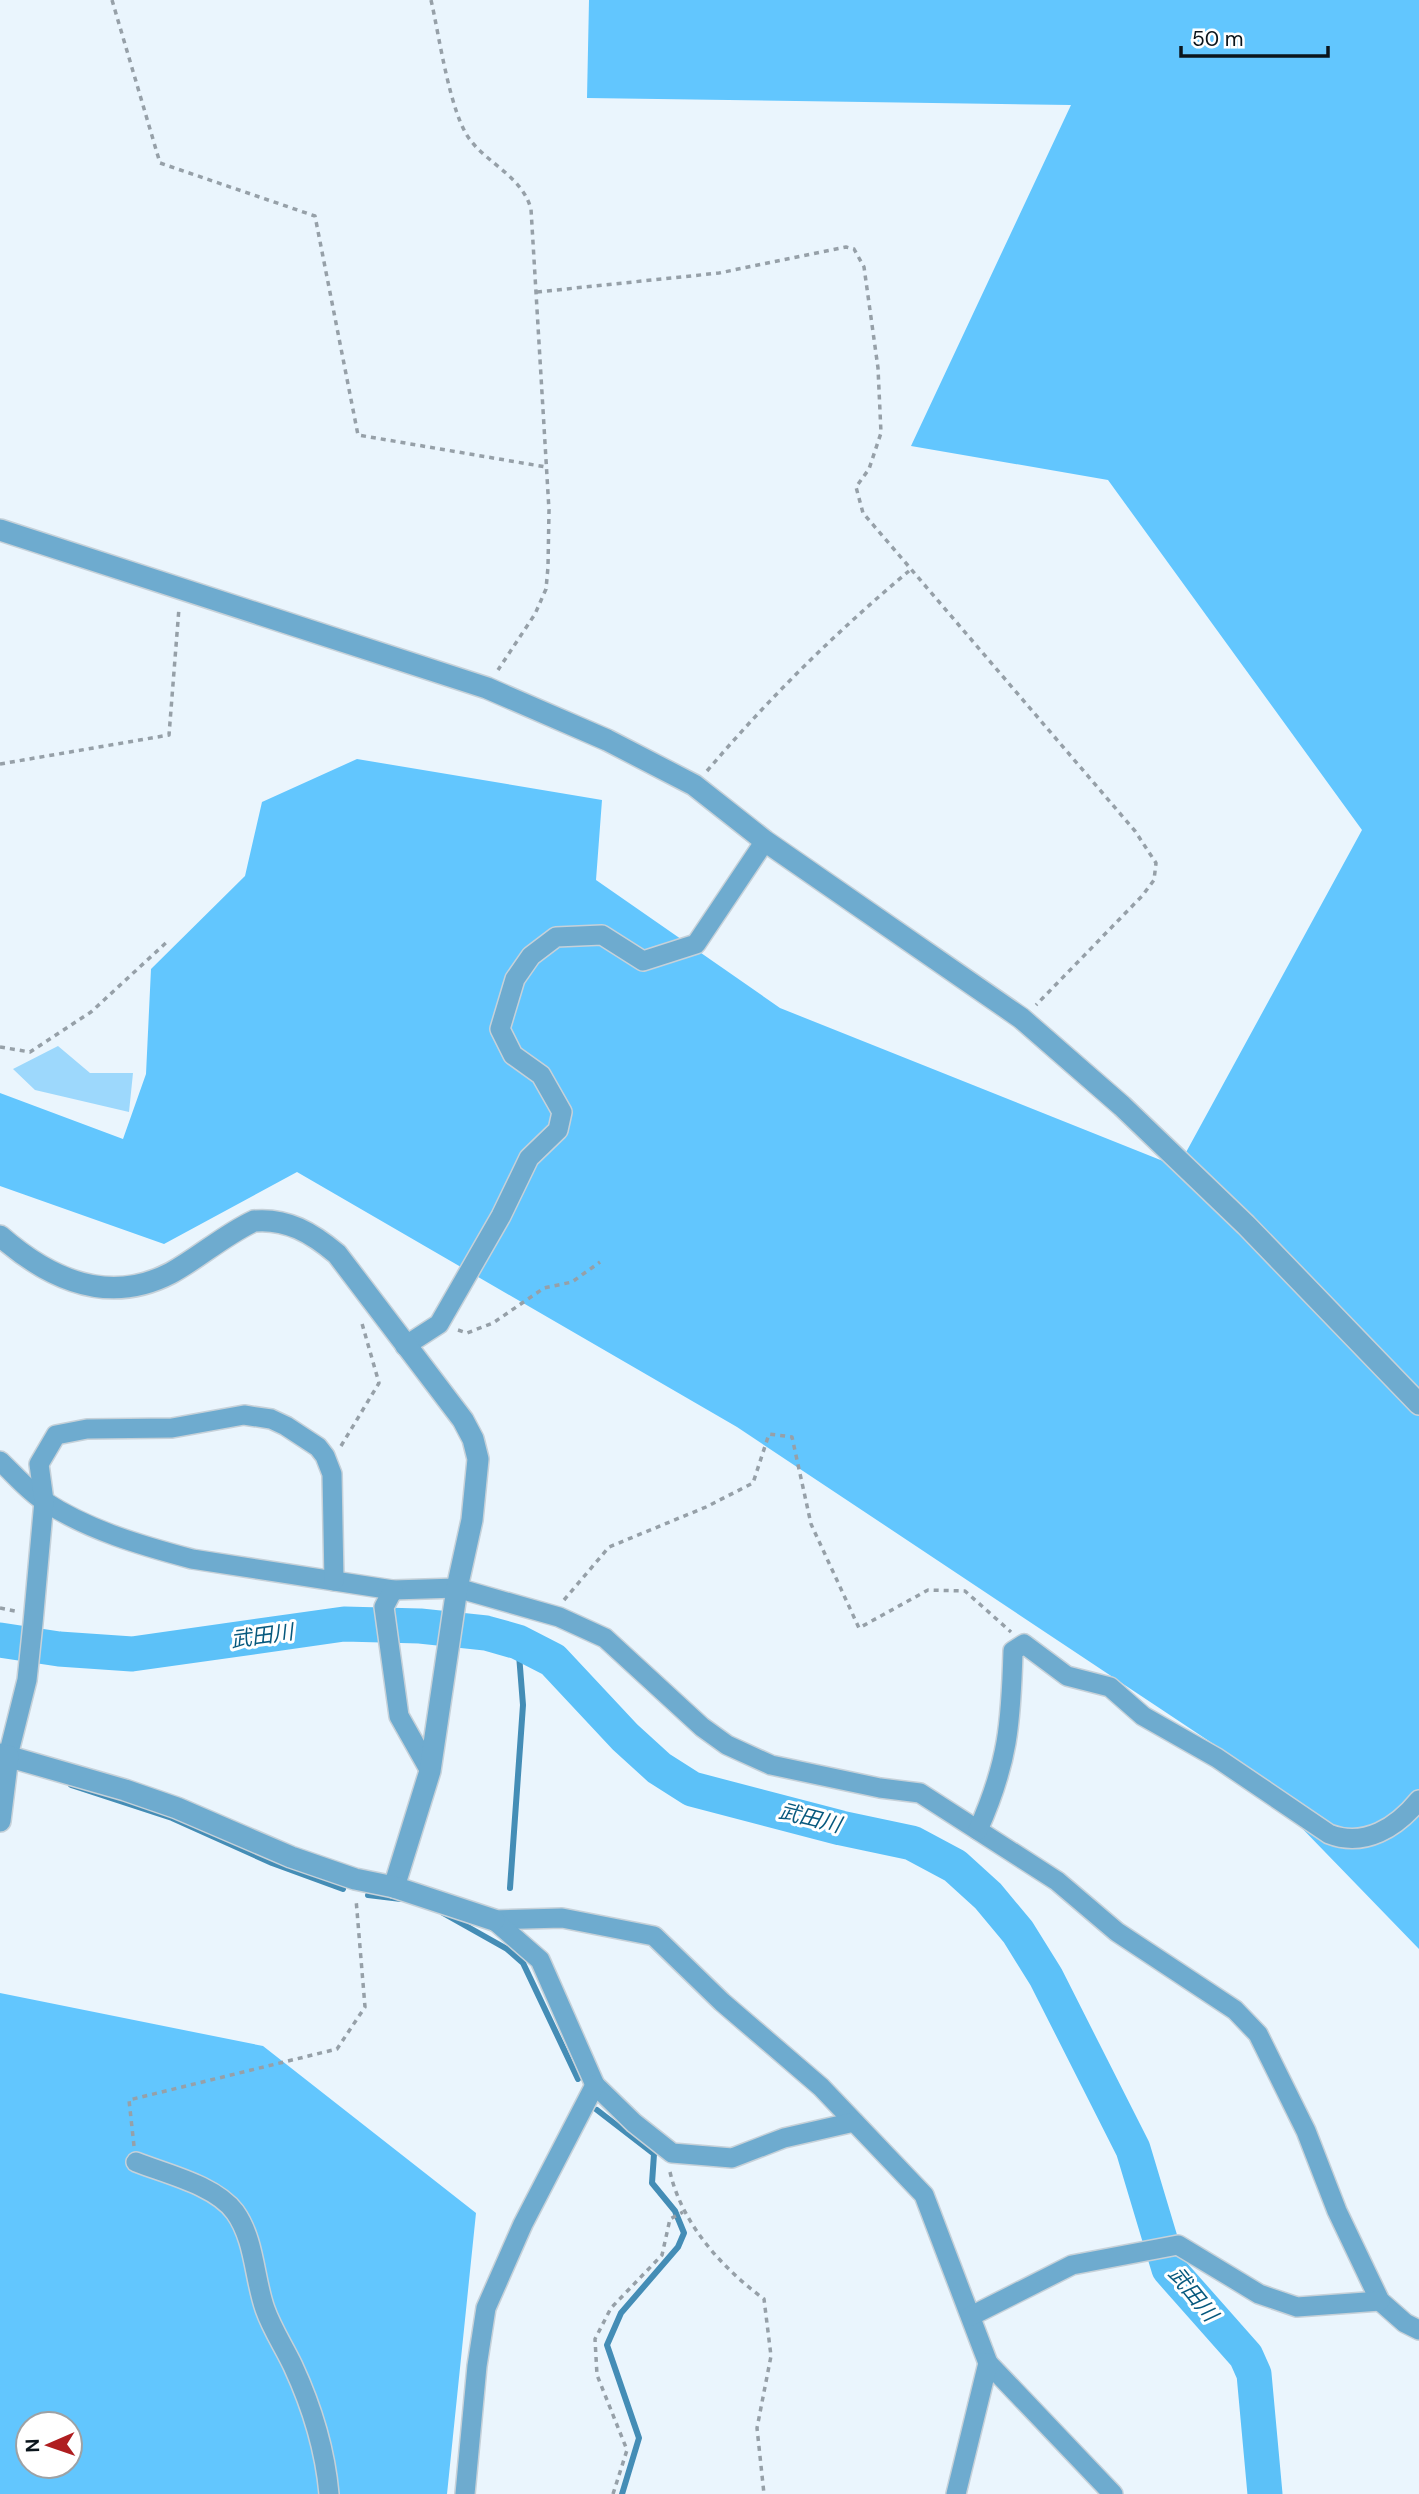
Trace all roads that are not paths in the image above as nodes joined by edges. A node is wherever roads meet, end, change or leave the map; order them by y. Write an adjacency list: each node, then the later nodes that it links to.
1 (0, 530): 2 (street)
2 (765, 841): 4 (street); 5 (street)
3 (0, 1236): 4 (street)
4 (405, 1346): 9 (street)
5 (1419, 1404)
6 (0, 1461): 7 (street)
7 (44, 1502): 8 (street); 8 (street); 11 (street)
8 (334, 1581): 10 (street)
9 (455, 1597): 10 (street); 12 (street); 15 (street)
10 (389, 1598): 12 (street)
11 (4, 1755): 14 (street); 16 (street)
12 (430, 1771): 16 (street)
13 (1419, 1800): 15 (street)
14 (0, 1821)
15 (978, 1830): 21 (street)
16 (394, 1887): 17 (street)
17 (494, 1920): 18 (street); 19 (street)
18 (595, 2085): 19 (street); 26 (street)
19 (854, 2122): 22 (street)
20 (136, 2162): 25 (street)
21 (1380, 2301): 22 (street); 23 (street)
22 (971, 2316): 24 (street)
23 (1419, 2330)
24 (988, 2363): 27 (street); 28 (street)
25 (329, 2494)
26 (465, 2494)
27 (956, 2494)
28 (1113, 2494)

